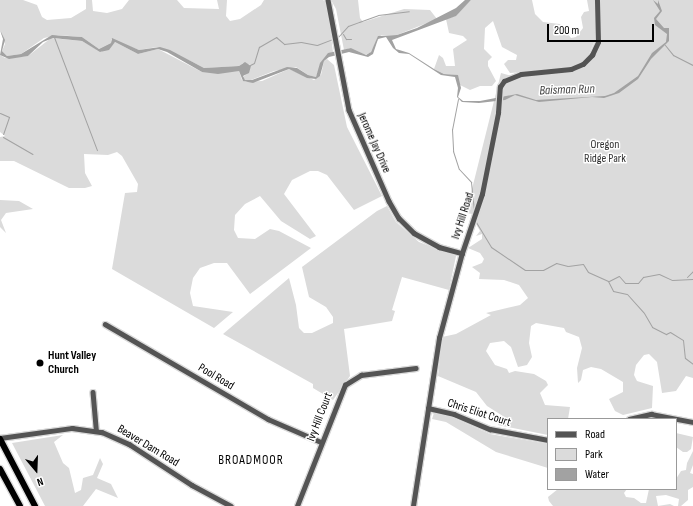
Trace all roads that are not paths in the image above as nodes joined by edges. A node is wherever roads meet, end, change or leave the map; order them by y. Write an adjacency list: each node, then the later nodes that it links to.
1 (328, 0): 3 (street, Jerome Jay Drive)
2 (597, 0): 3 (street, Ivy Hill Road)
3 (462, 252): 7 (street, Ivy Hill Road)
4 (105, 324): 15 (street, Pool Road)
5 (416, 368): 15 (street, Ivy Hill Court)
6 (93, 392): 12 (street)
7 (428, 408): 14 (street, Chris Eliot Court); 21 (street, Ivy Hill Road)
8 (633, 418): 9 (street)
9 (672, 418)
10 (677, 419): 11 (street)
11 (693, 422)
12 (96, 430): 13 (street, Beaver Dam Road); 19 (street, Beaver Dam Road)
13 (0, 438): 18 (highway)
14 (547, 440)
15 (321, 442): 20 (street, Ivy Hill Court)
16 (0, 469): 17 (highway)
17 (20, 506)
18 (35, 506)
19 (231, 506)
20 (297, 506)
21 (413, 506)

